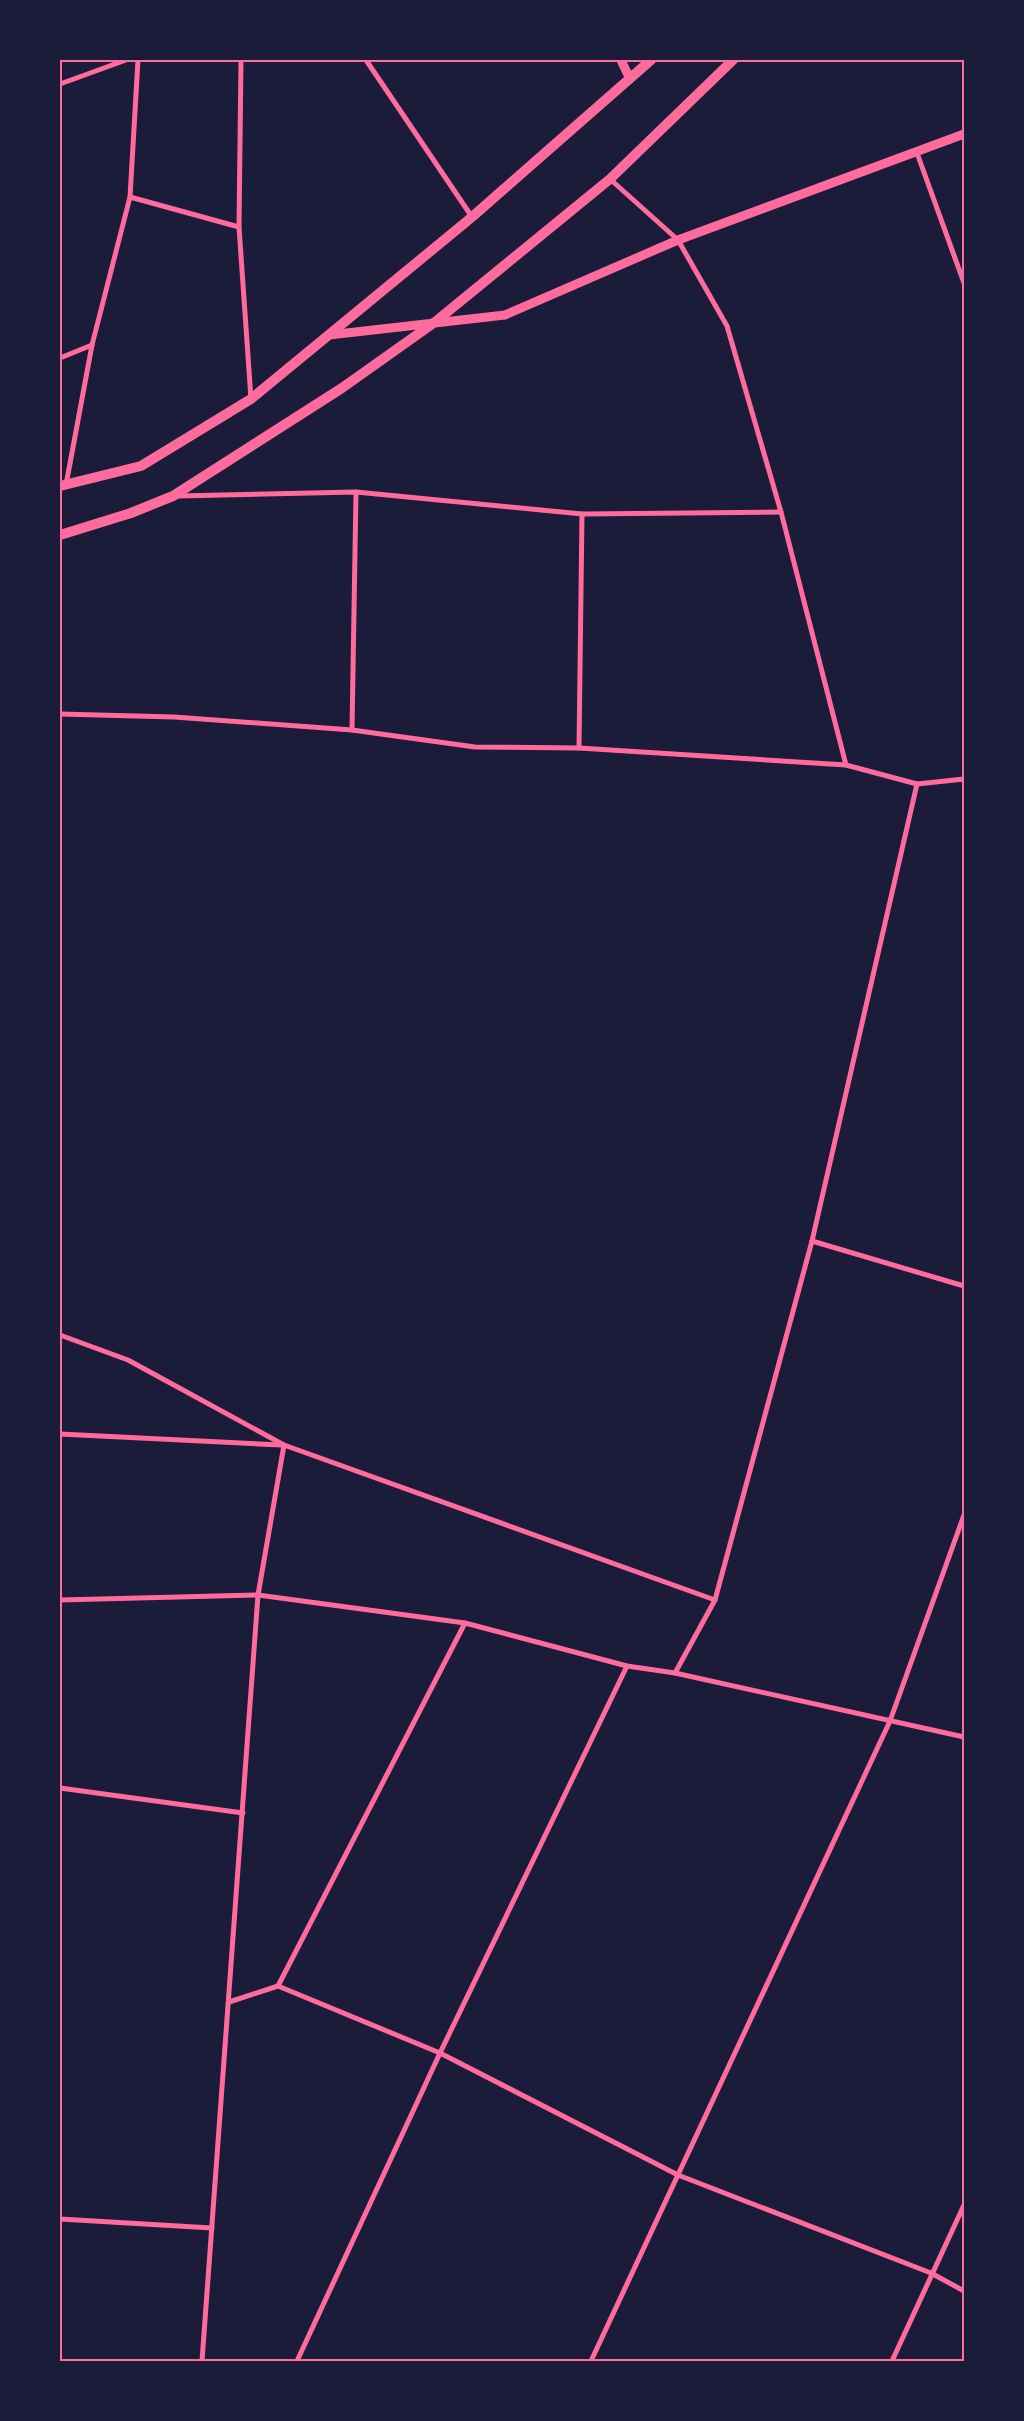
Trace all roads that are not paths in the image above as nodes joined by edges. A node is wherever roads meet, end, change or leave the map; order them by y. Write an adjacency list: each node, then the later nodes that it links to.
1 (126, 60): 9 (street)
2 (138, 60): 13 (street)
3 (241, 60): 15 (street)
4 (366, 60): 14 (street)
5 (621, 60): 8 (street)
6 (651, 60): 8 (main road)
7 (733, 60): 12 (main road)
8 (630, 79): 14 (main road)
9 (60, 84)
10 (964, 134): 11 (street)
11 (917, 153): 16 (street); 17 (street)
12 (610, 178): 16 (street); 18 (main road)
13 (130, 196): 15 (street); 20 (street)
14 (472, 217): 19 (main road)
15 (239, 227): 22 (street)
16 (678, 240): 18 (street); 26 (street)
17 (964, 284)
18 (435, 322): 19 (street); 25 (main road)
19 (329, 335): 22 (main road)
20 (92, 345): 21 (street); 23 (street)
21 (60, 358)
22 (251, 399): 23 (main road)
23 (63, 486)
24 (356, 492): 25 (street); 27 (street); 30 (street)
25 (173, 496): 28 (main road)
26 (781, 512): 27 (street); 32 (street)
27 (582, 514): 31 (street)
28 (60, 535)
29 (60, 714): 30 (street)
30 (352, 730): 31 (street)
31 (579, 748): 32 (street)
32 (846, 765): 34 (street)
33 (964, 779): 34 (street)
34 (917, 784): 35 (street)
35 (812, 1241): 36 (street); 43 (street)
36 (964, 1286)
37 (60, 1335): 39 (street)
38 (60, 1434): 39 (street)
39 (284, 1445): 41 (street); 43 (street)
40 (964, 1515): 47 (street)
41 (258, 1595): 42 (street); 44 (street); 50 (street)
42 (60, 1600)
43 (715, 1600): 46 (street)
44 (465, 1623): 45 (street); 51 (street)
45 (627, 1666): 46 (street); 53 (street)
46 (675, 1673): 47 (street)
47 (890, 1721): 48 (street); 54 (street)
48 (964, 1737)
49 (60, 1788): 50 (street)
50 (243, 1813): 52 (street)
51 (278, 1986): 52 (street); 53 (street)
52 (228, 2002): 57 (street)
53 (440, 2052): 54 (street); 61 (street)
54 (678, 2175): 58 (street); 62 (street)
55 (964, 2205): 58 (street)
56 (60, 2219): 57 (street)
57 (212, 2228): 60 (street)
58 (931, 2273): 59 (street); 63 (street)
59 (964, 2291)
60 (202, 2361)
61 (297, 2361)
62 (590, 2361)
63 (892, 2361)

